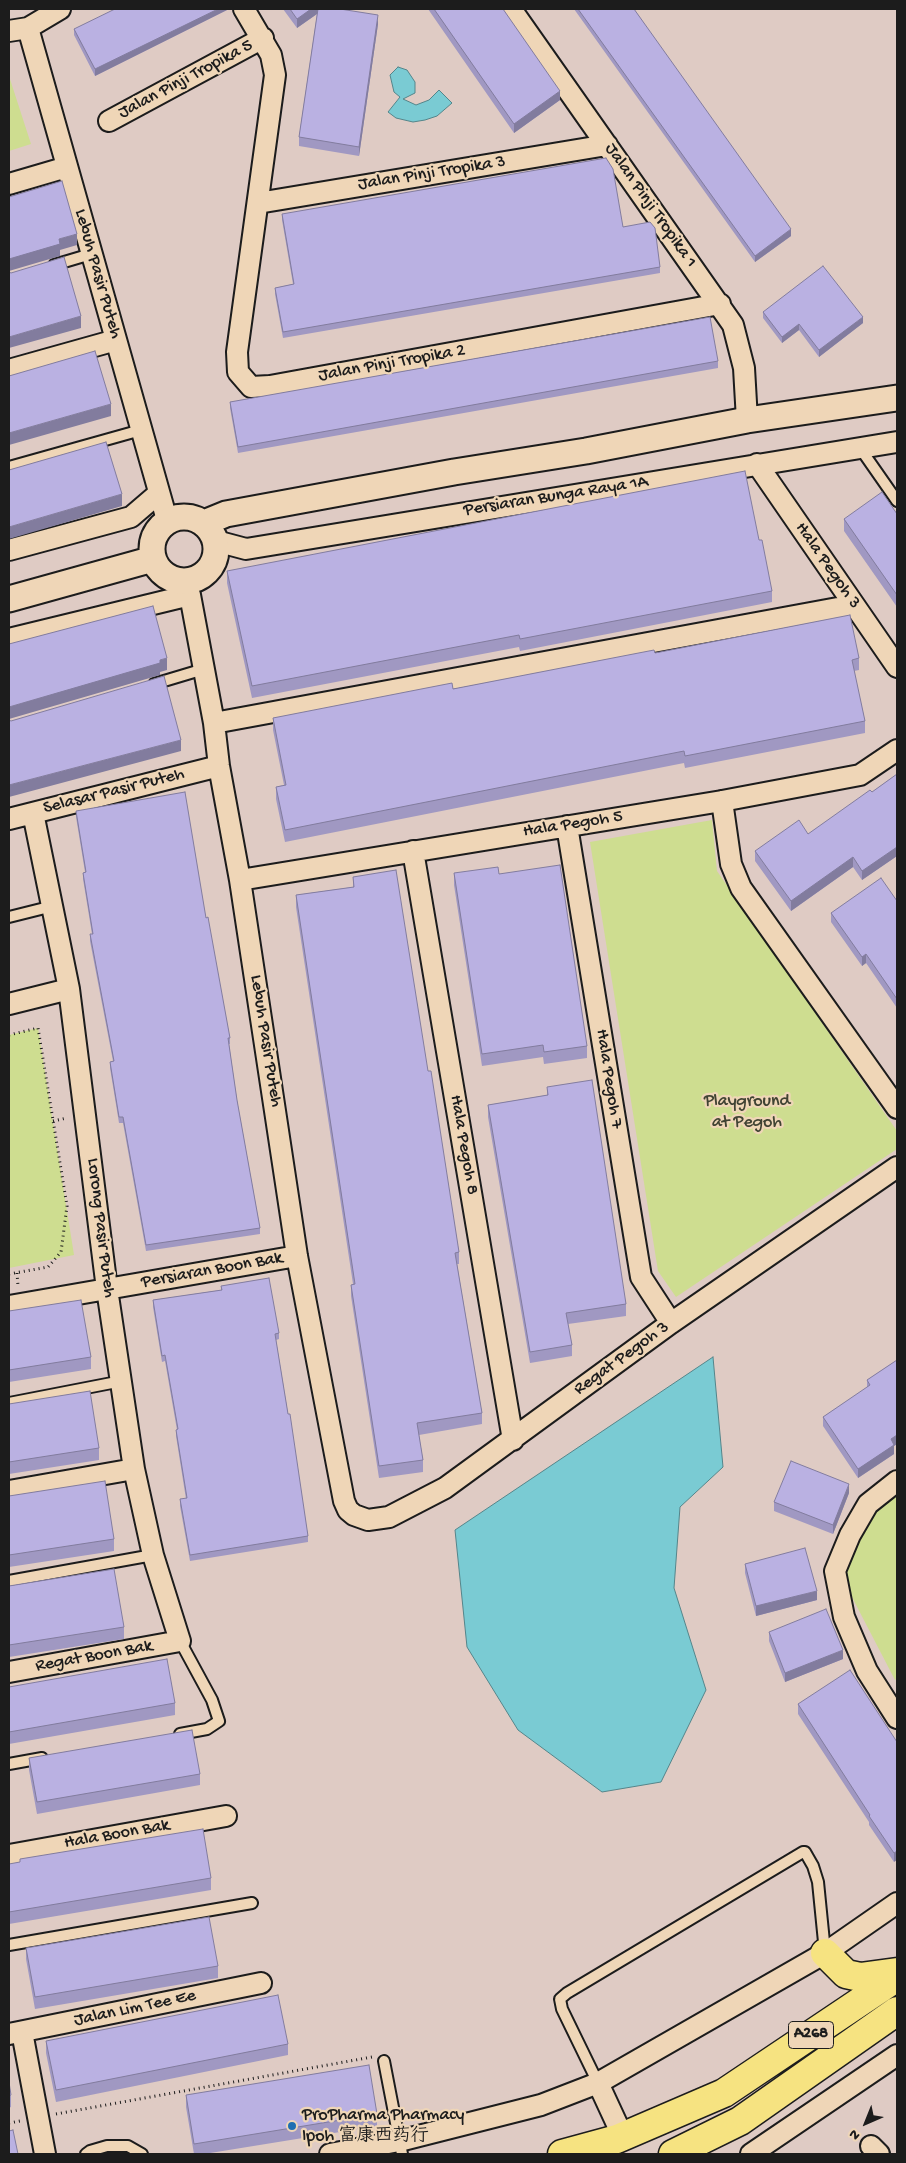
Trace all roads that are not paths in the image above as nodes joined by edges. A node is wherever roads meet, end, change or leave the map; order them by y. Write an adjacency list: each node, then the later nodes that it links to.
1 (60, 9): 4 (street)
2 (244, 9): 5 (street)
3 (511, 9): 7 (street, Jalan Pinji Tropika 1)
4 (18, 29): 8 (street, Lebuh Pasir Puteh)
5 (263, 38): 6 (street, Jalan Pinji Tropika 5); 10 (street)
6 (109, 121)
7 (606, 145): 10 (street, Jalan Pinji Tropika 3); 13 (street, Jalan Pinji Tropika 1)
8 (67, 167): 9 (street); 11 (street, Lebuh Pasir Puteh)
9 (9, 184)
10 (258, 203): 13 (street, Jalan Pinji Tropika 2)
11 (91, 254): 12 (lane); 14 (street, Lebuh Pasir Puteh)
12 (46, 267)
13 (720, 304): 17 (street, Jalan Pinji Tropika 1)
14 (116, 340): 15 (street); 18 (street, Lebuh Pasir Puteh)
15 (9, 370)
16 (897, 398): 17 (street)
17 (747, 420): 26 (street)
18 (141, 430): 22 (lane); 23 (street, Lebuh Pasir Puteh)
19 (897, 442): 20 (street, Persiaran Bunga Raya 1A)
20 (860, 448): 21 (street, Persiaran Bunga Raya 1A); 24 (lane)
21 (757, 464): 26 (street, Persiaran Bunga Raya 1A); 31 (street, Hala Pegoh 3)
22 (9, 467)
23 (159, 493): 25 (street, Lebuh Pasir Puteh); 27 (street)
24 (897, 501)
25 (167, 520): 26 (street); 28 (street)
26 (210, 532): 29 (street)
27 (9, 550)
28 (153, 559): 29 (street); 30 (street)
29 (187, 588): 32 (street); 34 (street, Lebuh Pasir Puteh)
30 (9, 599)
31 (854, 604): 33 (street, Hala Pegoh 3); 36 (street)
32 (9, 639)
33 (897, 667)
34 (204, 669): 35 (lane); 36 (street, Lebuh Pasir Puteh)
35 (148, 685)
36 (214, 723): 38 (street, Lebuh Pasir Puteh)
37 (897, 750): 39 (street, Hala Pegoh 5)
38 (219, 766): 40 (street, Selasar Pasir Puteh); 44 (street, Lebuh Pasir Puteh)
39 (722, 801): 42 (street, Hala Pegoh 5); 49 (street)
40 (33, 813): 41 (street, Selasar Pasir Puteh); 45 (street, Lorong Pasir Puteh)
41 (9, 819)
42 (566, 826): 43 (street, Hala Pegoh 5); 54 (street, Hala Pegoh 7)
43 (413, 851): 44 (street, Hala Pegoh 5); 57 (street, Hala Pegoh 8)
44 (240, 880): 51 (street, Lebuh Pasir Puteh)
45 (53, 906): 46 (lane); 47 (street, Lorong Pasir Puteh)
46 (9, 917)
47 (69, 989): 48 (street); 52 (street, Lorong Pasir Puteh)
48 (9, 1004)
49 (897, 1108)
50 (894, 1176): 54 (street, Regat Pegoh 3)
51 (297, 1256): 52 (street, Persiaran Boon Bak); 61 (street, Lebuh Pasir Puteh)
52 (107, 1289): 53 (street, Persiaran Boon Bak); 55 (street, Lorong Pasir Puteh)
53 (9, 1306)
54 (671, 1323): 57 (street, Regat Pegoh 3)
55 (122, 1381): 56 (lane); 58 (street, Lorong Pasir Puteh)
56 (9, 1403)
57 (513, 1440): 61 (street, Regat Pegoh 3)
58 (134, 1469): 60 (street); 62 (street, Lorong Pasir Puteh)
59 (897, 1481): 66 (street)
60 (9, 1491)
61 (344, 1501)
62 (153, 1555): 63 (lane); 64 (street, Lorong Pasir Puteh)
63 (9, 1581)
64 (180, 1641): 65 (street, Regat Boon Bak); 68 (lane)
65 (9, 1672)
66 (891, 1695): 67 (street)
67 (897, 1718)
68 (169, 1736)
69 (56, 1756): 70 (lane)
70 (9, 1764)
71 (226, 1816): 72 (street, Hala Boon Bak)
72 (9, 1855)
73 (252, 1903): 75 (lane)
74 (897, 1903): 76 (street)
75 (9, 1945)
76 (825, 1953): 77 (main road); 84 (street); 84 (lane)
77 (897, 1972)
78 (897, 1977): 85 (main road, A268)
79 (261, 1983): 81 (street, Jalan Lim Tee Ee)
80 (897, 2011): 93 (main road, A268)
81 (15, 2033): 87 (street)
82 (897, 2055): 94 (street)
83 (384, 2061): 86 (lane)
84 (598, 2083): 85 (street); 86 (street)
85 (620, 2138): 91 (main road, A268); 92 (main road)
86 (401, 2148): 90 (street)
87 (45, 2154)
88 (86, 2154): 89 (lane)
89 (142, 2154)
90 (330, 2154)
91 (562, 2154)
92 (593, 2154)
93 (673, 2154)
94 (751, 2154)

